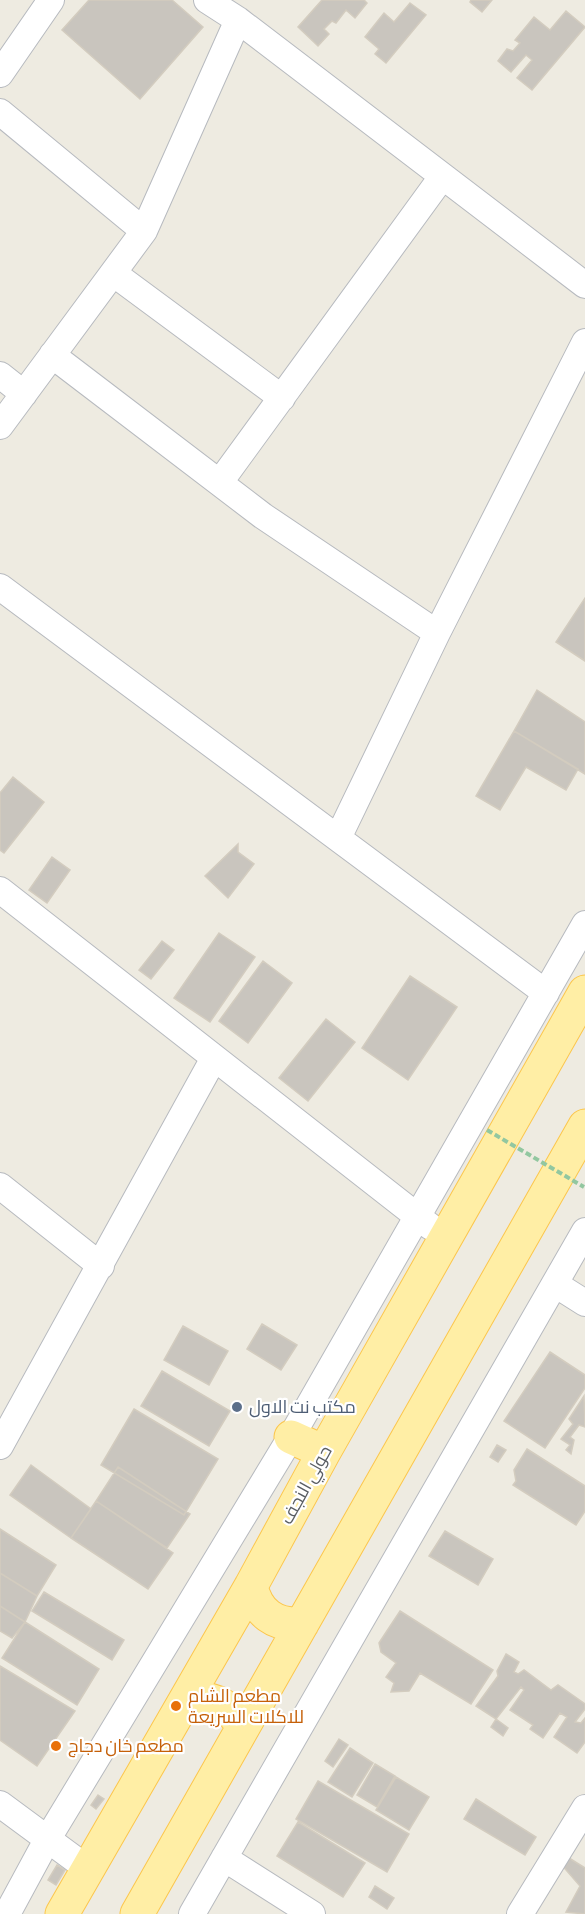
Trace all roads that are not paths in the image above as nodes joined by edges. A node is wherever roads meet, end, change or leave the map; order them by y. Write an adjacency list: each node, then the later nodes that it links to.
1 (51, 0): 3 (street)
2 (222, 7): 5 (street); 6 (street)
3 (0, 74)
4 (0, 112): 6 (street)
5 (442, 177): 8 (street); 13 (street)
6 (144, 231): 7 (street)
7 (113, 273): 10 (street); 13 (street)
8 (585, 285)
9 (585, 342): 17 (street)
10 (52, 355): 12 (street); 15 (street)
11 (0, 375): 12 (street)
12 (24, 394): 14 (street)
13 (282, 398): 15 (street)
14 (0, 426)
15 (220, 482): 17 (street)
16 (0, 587): 18 (street)
17 (437, 633): 18 (street)
18 (338, 838): 22 (street)
19 (0, 890): 23 (street)
20 (585, 924): 22 (street)
21 (585, 992): 28 (main road, حولي النجف)
22 (546, 993): 26 (street)
23 (214, 1058): 26 (street); 29 (street)
24 (585, 1126): 36 (main road)
25 (0, 1186): 29 (street)
26 (419, 1217): 28 (street); 32 (street)
27 (585, 1231): 30 (street)
28 (446, 1238): 34 (main road, حولي النجف)
29 (101, 1266): 33 (street)
30 (555, 1284): 31 (street); 42 (street)
31 (585, 1304)
32 (291, 1437): 34 (main road); 41 (street)
33 (0, 1446)
34 (324, 1452): 35 (main road, حولي النجف)
35 (251, 1586): 36 (main road); 37 (main road, حولي النجف)
36 (302, 1623): 38 (main road)
37 (187, 1699): 38 (main road); 43 (main road, حولي النجف)
38 (243, 1727): 46 (main road)
39 (0, 1804): 41 (street)
40 (585, 1808): 49 (street)
41 (47, 1840): 43 (street); 44 (street)
42 (224, 1858): 47 (street); 48 (street)
43 (88, 1869): 45 (main road, حولي النجف)
44 (7, 1914)
45 (62, 1914)
46 (137, 1914)
47 (192, 1914)
48 (312, 1914)
49 (520, 1914)

